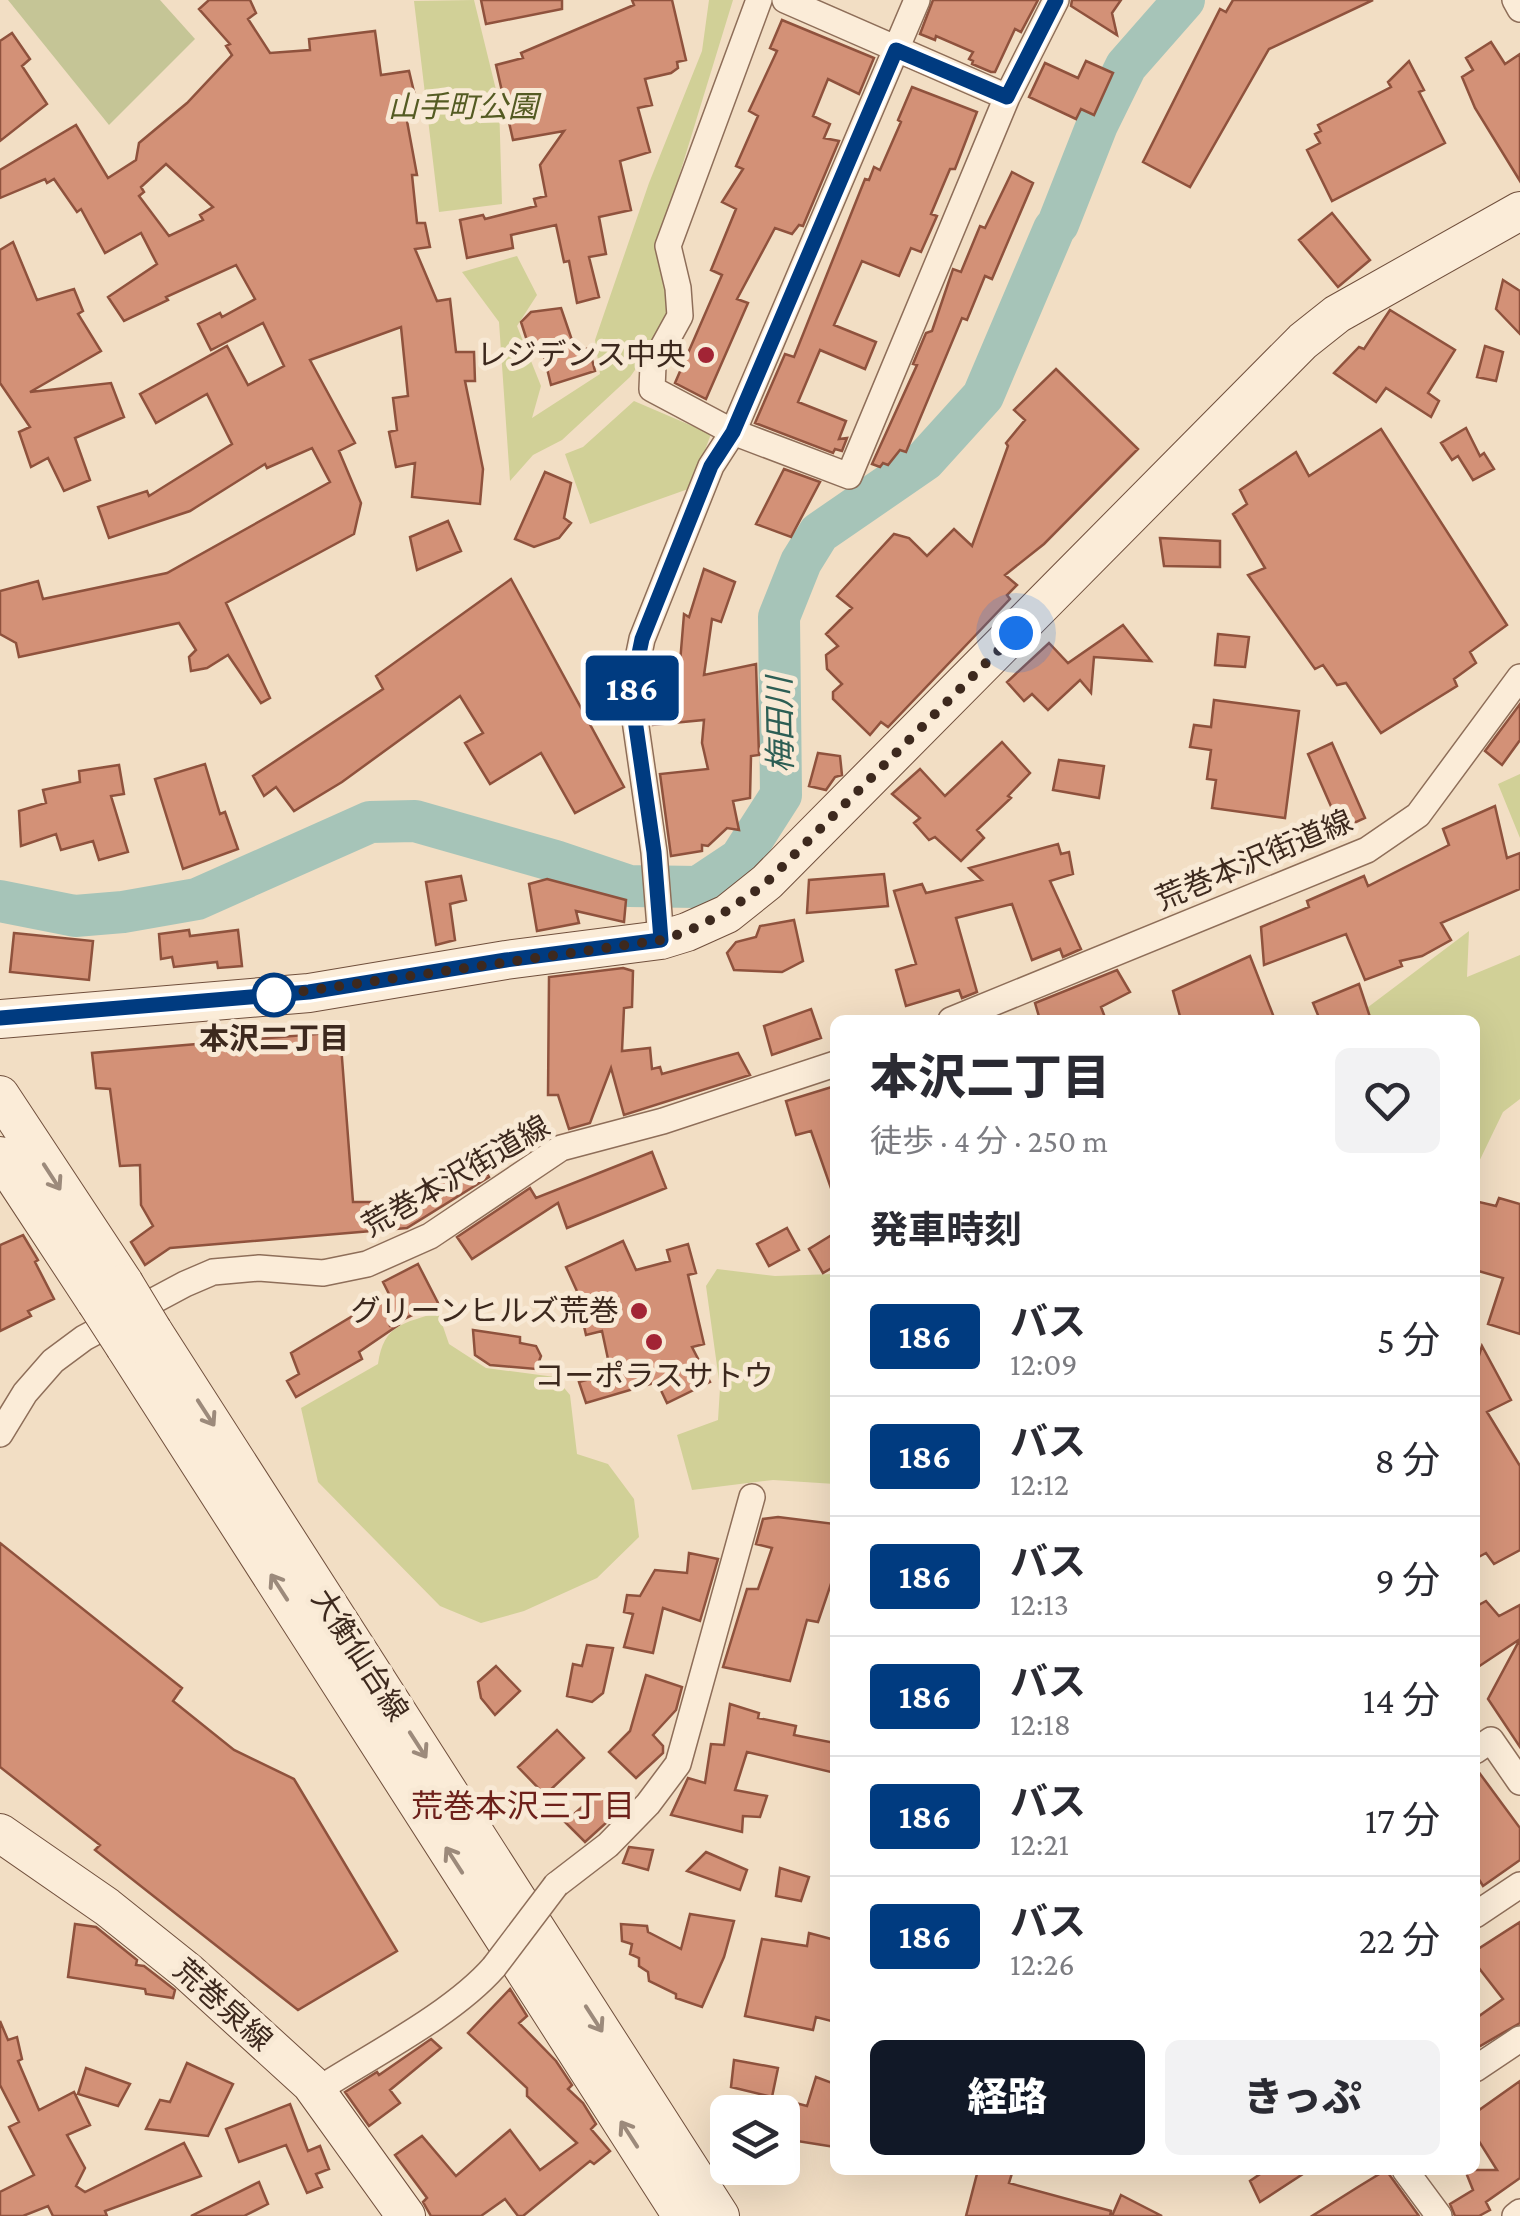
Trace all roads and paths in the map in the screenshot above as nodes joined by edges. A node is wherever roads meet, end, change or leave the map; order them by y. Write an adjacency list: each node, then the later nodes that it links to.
1 (759, 0): 10 (street)
2 (785, 0): 7 (street)
3 (918, 0): 7 (street)
4 (1056, 0): 8 (street)
5 (1516, 0): 6 (street)
6 (1520, 9)
7 (896, 50): 8 (street); 10 (street)
8 (1007, 97): 10 (street)
9 (1520, 211): 12 (main road)
10 (733, 432): 12 (street)
11 (1520, 677): 13 (street, 荒巻本沢街道線)
12 (660, 922): 14 (main road)
13 (963, 1015)
14 (0, 1018)
15 (830, 1066): 20 (street, 荒巻本沢街道線)
16 (0, 1095): 18 (main road, 大衡仙台線, one-way to 18)
17 (0, 1156): 18 (main road, 大衡仙台線)
18 (110, 1292): 19 (main road, 大衡仙台線, bridge)
19 (139, 1339): 32 (main road, 大衡仙台線, one-way to 19); 33 (main road, 大衡仙台線, one-way to 33)
20 (0, 1434)
21 (752, 1497): 29 (street, bridge)
22 (1480, 1748): 23 (street)
23 (1520, 1782)
24 (0, 1833): 29 (main road, 荒巻泉線)
25 (1520, 1885): 26 (street)
26 (1480, 1912)
27 (1520, 2039): 28 (street)
28 (1480, 2066)
29 (316, 2091): 31 (main road, 荒巻泉線)
30 (1409, 2175): 34 (street)
31 (406, 2216)
32 (682, 2216)
33 (720, 2216)
34 (1439, 2216)

